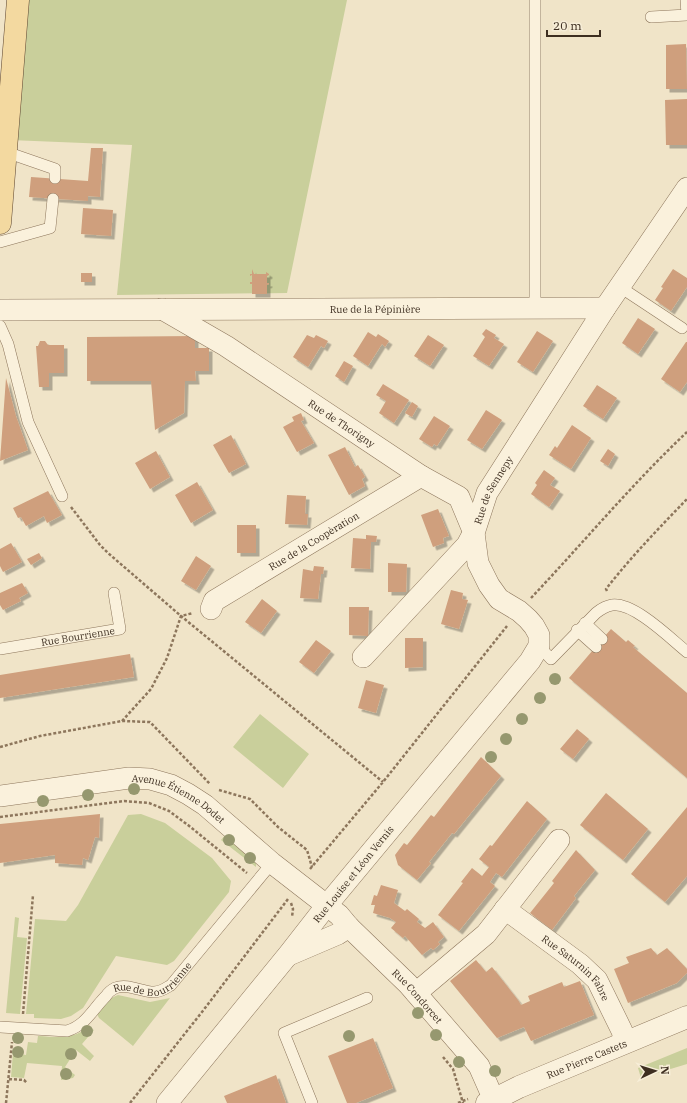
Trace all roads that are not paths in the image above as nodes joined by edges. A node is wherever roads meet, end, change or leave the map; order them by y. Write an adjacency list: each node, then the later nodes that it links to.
1 (18, 0): 5 (main road)
2 (535, 0): 12 (lane)
3 (686, 0): 4 (lane)
4 (651, 17)
5 (6, 152): 6 (lane); 9 (main road)
6 (55, 178)
7 (687, 188): 11 (street)
8 (53, 199): 10 (lane)
9 (0, 223)
10 (0, 242)
11 (620, 287): 13 (street); 18 (lane)
12 (535, 308): 13 (street, Rue de la Pépinière); 15 (street, Rue de la Pépinière)
13 (605, 308): 21 (street, Rue de Sennepy)
14 (162, 309): 15 (street, Rue de la Pépinière); 16 (street, Rue de la Pépinière); 19 (street, Rue de Thorigny)
15 (225, 309): 19 (street, Rue de Thorigny)
16 (0, 310)
17 (0, 326): 22 (lane)
18 (682, 328)
19 (226, 346): 20 (street, Rue de Thorigny)
20 (421, 476): 23 (street, Rue de Thorigny); 26 (street, Rue de la Coopèration)
21 (487, 493): 23 (street); 24 (street, Rue de Sennepy)
22 (62, 496)
23 (458, 498): 24 (street)
24 (474, 533): 29 (street); 32 (street, Rue de Sennepy)
25 (114, 593): 30 (lane, Rue Bourrienne)
26 (211, 608)
27 (581, 627): 28 (lane); 29 (lane); 31 (lane)
28 (599, 643)
29 (539, 646): 36 (street, Rue Louise et Léon Vernis)
30 (0, 649)
31 (687, 652)
32 (363, 657)
33 (0, 796): 35 (street, Avenue Étienne Dodet)
34 (559, 840): 37 (street)
35 (272, 863): 36 (street, Avenue Étienne Dodet); 43 (lane, Rue de Bourrienne)
36 (326, 905): 38 (street, Rue Condorcet); 39 (street, Rue Louise et Léon Vernis)
37 (505, 909): 40 (street); 44 (street, Rue Saturnin Fabre)
38 (349, 927): 39 (street); 40 (street, Rue Condorcet)
39 (288, 955): 46 (street, Rue Louise et Léon Vernis)
40 (416, 993): 45 (street, Rue Condorcet)
41 (367, 998): 47 (lane)
42 (687, 1017): 44 (street, Rue Pierre Castets)
43 (0, 1026)
44 (625, 1042): 45 (street, Rue Pierre Castets)
45 (490, 1101)
46 (167, 1103)
47 (312, 1103)

